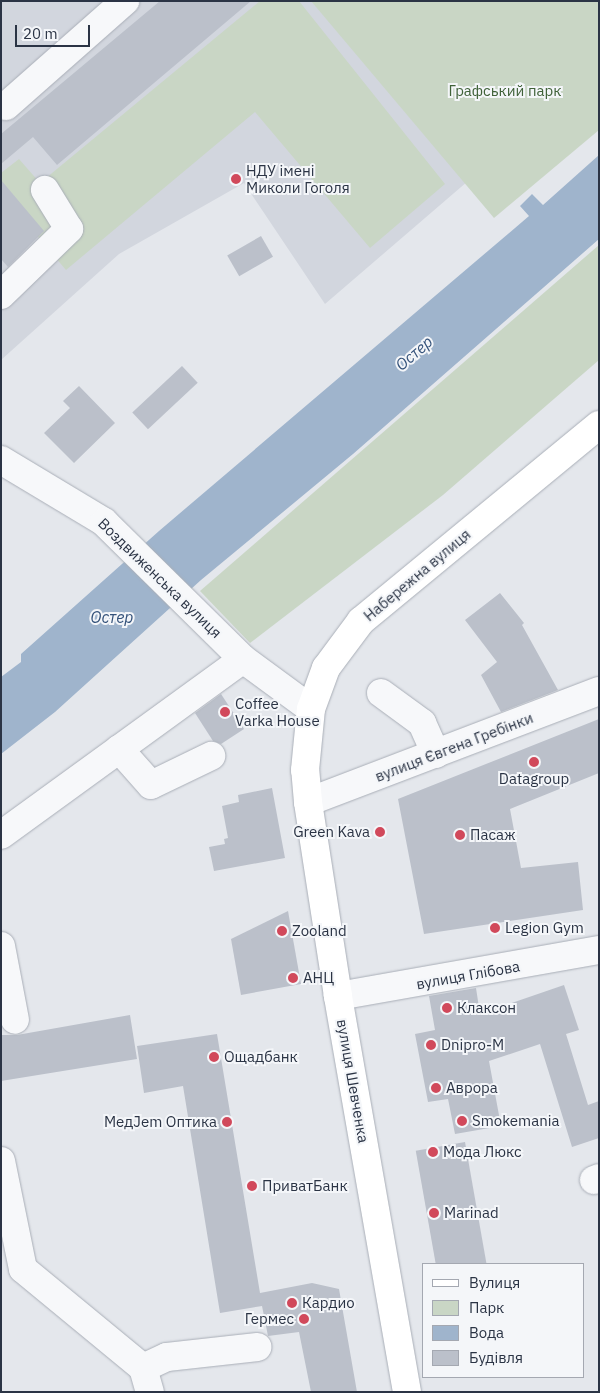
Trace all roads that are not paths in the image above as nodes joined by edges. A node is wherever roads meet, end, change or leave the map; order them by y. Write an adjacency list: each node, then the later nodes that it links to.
1 (117, 4): 2 (street)
2 (6, 106)
3 (45, 190): 4 (street)
4 (1, 295)
5 (599, 424): 10 (main road, Набережна вулиця)
6 (1, 460): 7 (street, Воздвиженська вулиця)
7 (243, 659): 10 (street, Воздвиженська вулиця); 11 (street)
8 (599, 692): 12 (street, вулиця Євгена Гребінки)
9 (381, 693): 12 (street)
10 (311, 709): 14 (main road, Набережна вулиця)
11 (118, 750): 13 (street); 16 (street)
12 (436, 754): 15 (street, вулиця Євгена Гребінки)
13 (211, 756)
14 (305, 770): 15 (main road, вулиця Шевченка)
15 (308, 802): 19 (main road, вулиця Шевченка)
16 (1, 835)
17 (1, 946): 20 (street)
18 (599, 950): 19 (street, вулиця Глібова)
19 (338, 996): 24 (main road, вулиця Шевченка)
20 (15, 1020)
21 (1, 1162): 23 (street)
22 (257, 1348): 23 (street)
23 (147, 1380)
24 (407, 1392)

